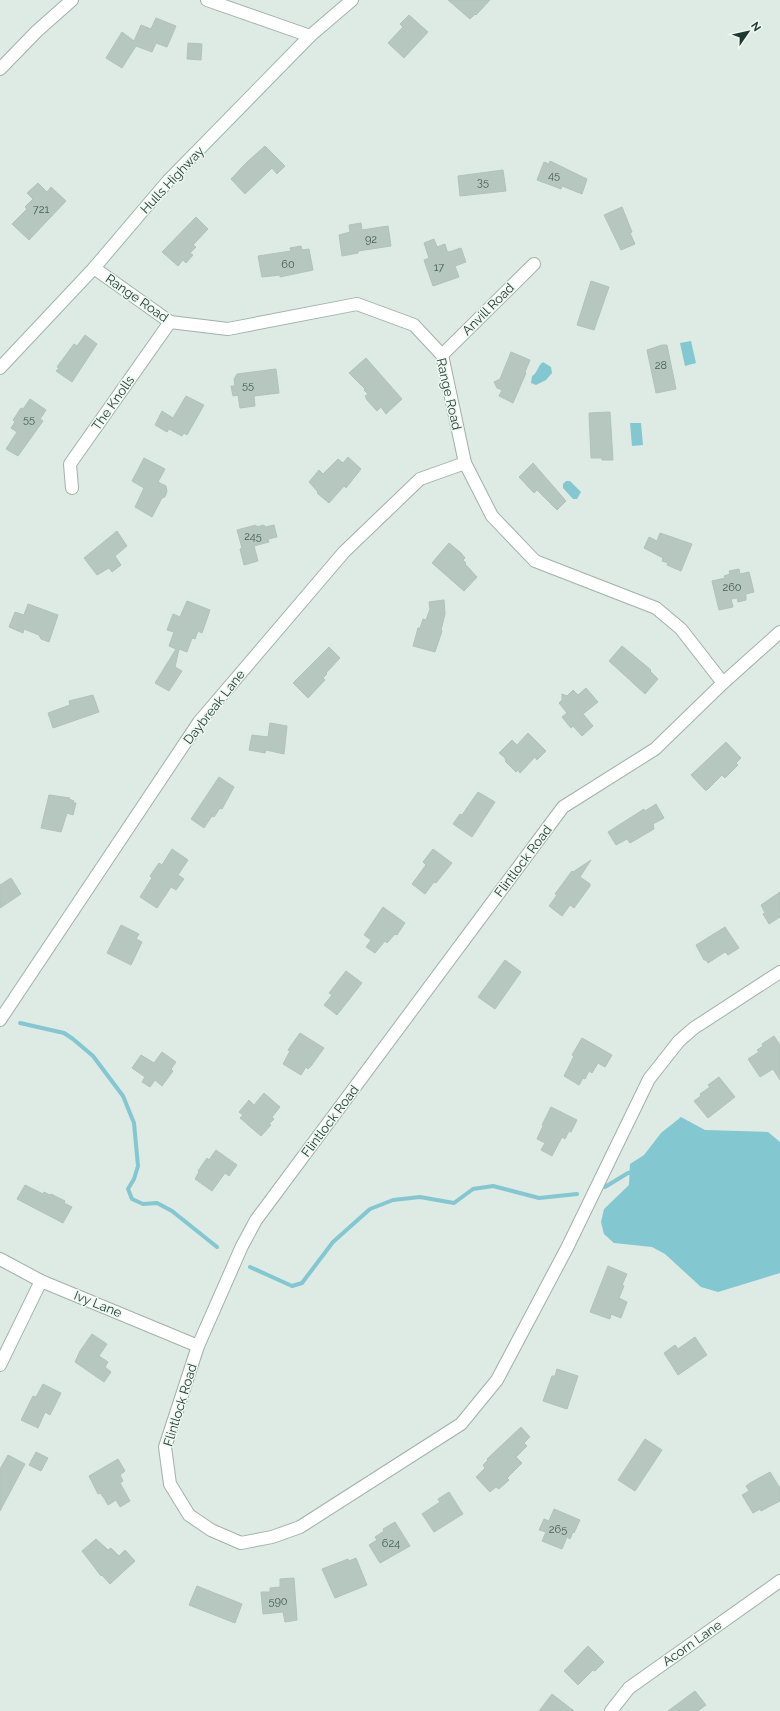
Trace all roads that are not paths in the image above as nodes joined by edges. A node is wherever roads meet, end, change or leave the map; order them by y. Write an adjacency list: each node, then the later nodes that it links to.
1 (72, 0): 5 (street)
2 (207, 0): 4 (street)
3 (352, 0): 4 (street, Hulls Highway)
4 (310, 36): 7 (street, Hulls Highway)
5 (0, 69)
6 (534, 264): 9 (street, Anvill Road)
7 (94, 268): 8 (street, Range Road); 10 (street, Hulls Highway)
8 (170, 322): 9 (street, Range Road); 12 (street, The Knolls)
9 (442, 355): 11 (street, Range Road)
10 (0, 368)
11 (465, 463): 14 (street, Range Road); 16 (street, Daybreak Lane)
12 (72, 488)
13 (780, 632): 14 (street, Flintlock Road)
14 (723, 683): 19 (street, Flintlock Road)
15 (780, 972): 19 (street, Flintlock Road)
16 (0, 1020)
17 (0, 1259): 18 (street, Ivy Lane)
18 (41, 1281): 19 (street, Ivy Lane); 20 (street)
19 (198, 1346)
20 (0, 1365)
21 (780, 1580): 22 (street, Acorn Lane)
22 (611, 1711)

